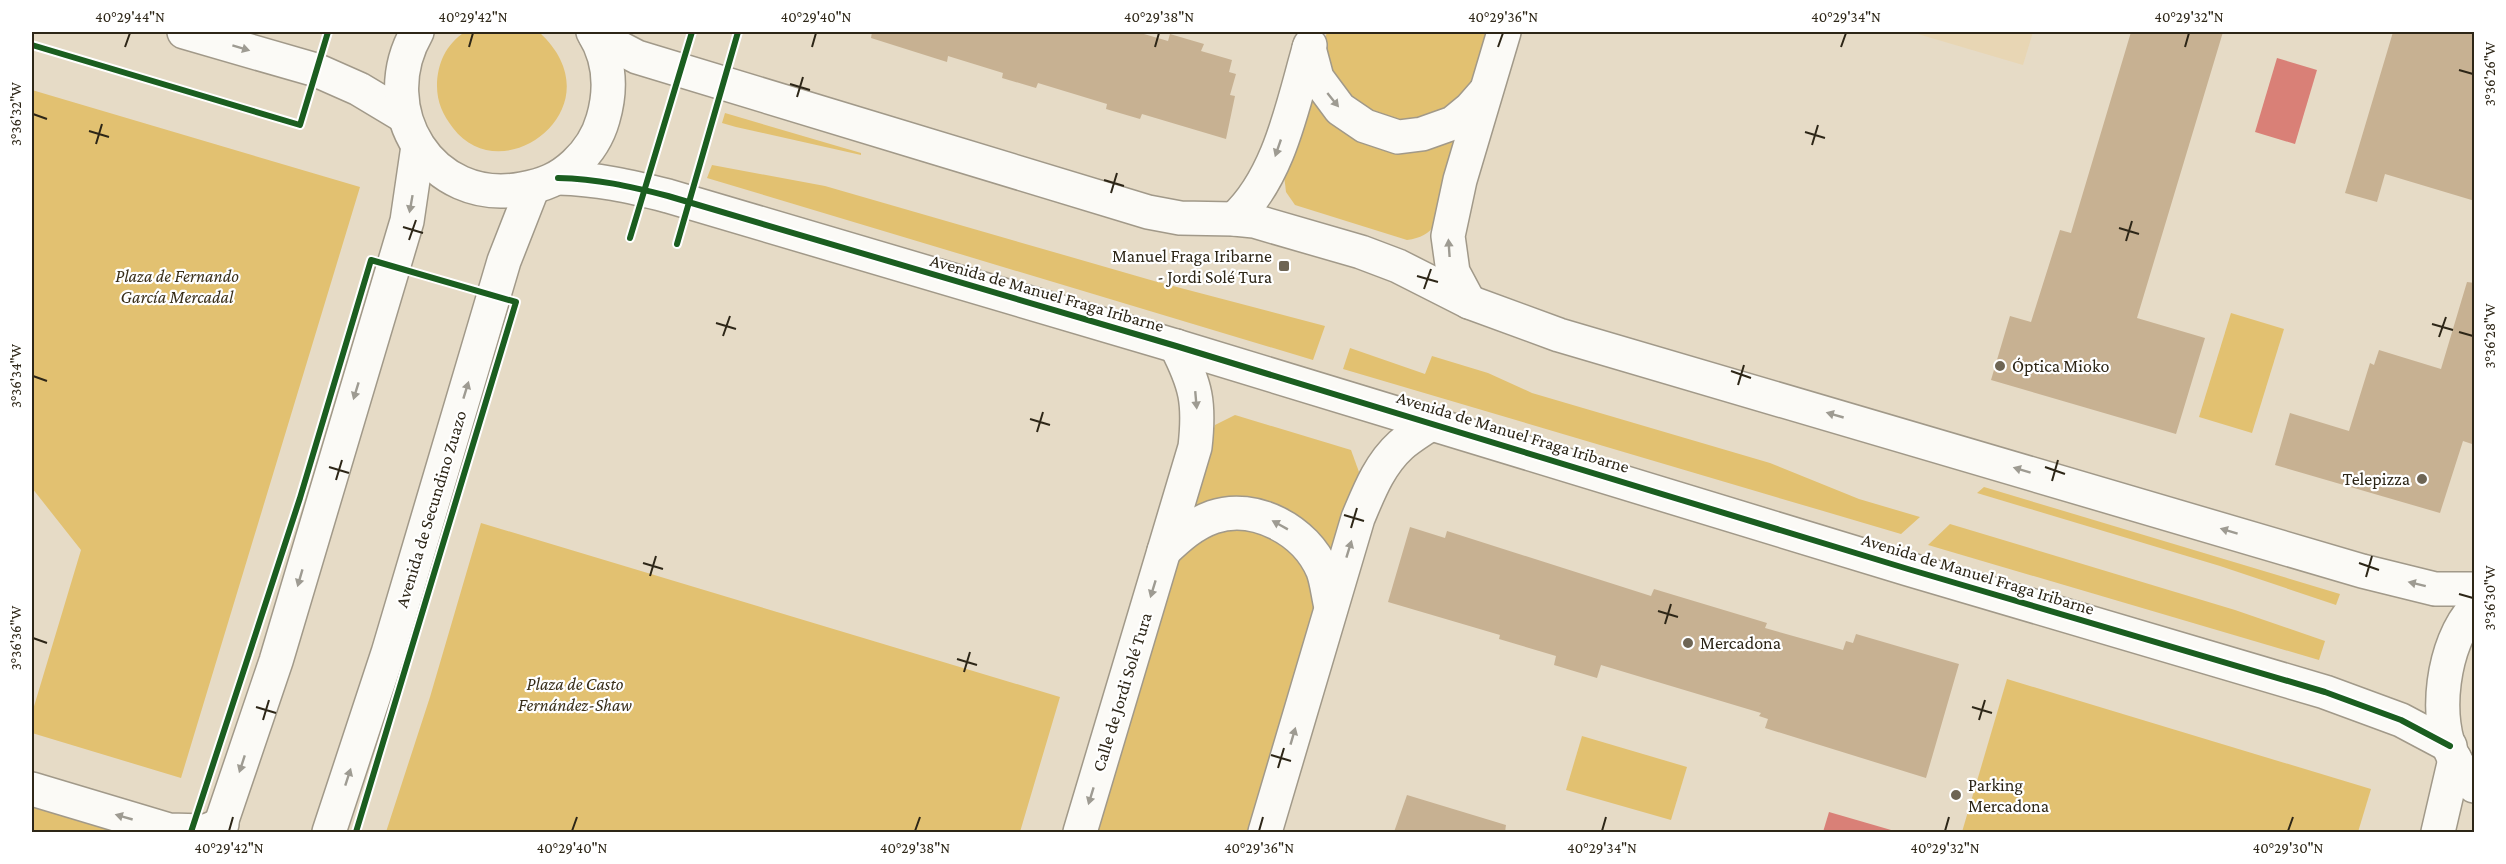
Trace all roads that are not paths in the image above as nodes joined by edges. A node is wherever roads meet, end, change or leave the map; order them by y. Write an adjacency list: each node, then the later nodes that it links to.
1 (184, 32): 7 (street, one-way to 7)
2 (417, 32): 7 (street)
3 (1504, 32): 6 (street)
4 (594, 33): 9 (street); 10 (street)
5 (1312, 40): 6 (street, one-way to 6); 10 (street, one-way to 10)
6 (1486, 91): 11 (street, one-way to 6)
7 (404, 116): 8 (street)
8 (418, 146): 9 (street, Avenida de Manuel Fraga Iribarne); 21 (street, one-way to 21)
9 (546, 182): 12 (street, Avenida de Manuel Fraga Iribarne); 22 (street, Avenida de Secundino Zuazo, one-way to 9)
10 (1233, 219): 11 (street)
11 (1469, 302): 15 (street, one-way to 11)
12 (1176, 346): 13 (street, Avenida de Manuel Fraga Iribarne); 14 (street, Calle de Jordi Solé Tura, one-way to 14)
13 (1432, 423): 16 (street, Calle de Jordi Solé Tura, one-way to 13); 18 (street, Avenida de Manuel Fraga Iribarne)
14 (1164, 551): 16 (street, Calle de Jordi Solé Tura, one-way to 14); 23 (street, Calle de Jordi Solé Tura, one-way to 23)
15 (2475, 588)
16 (1331, 607): 24 (street, Calle de Jordi Solé Tura, one-way to 16)
17 (2475, 609): 18 (street)
18 (2452, 753): 19 (street); 25 (street)
19 (2475, 786)
20 (32, 789): 21 (street, one-way to 20)
21 (220, 828)
22 (329, 832)
23 (1080, 832)
24 (1265, 832)
25 (2438, 832)

